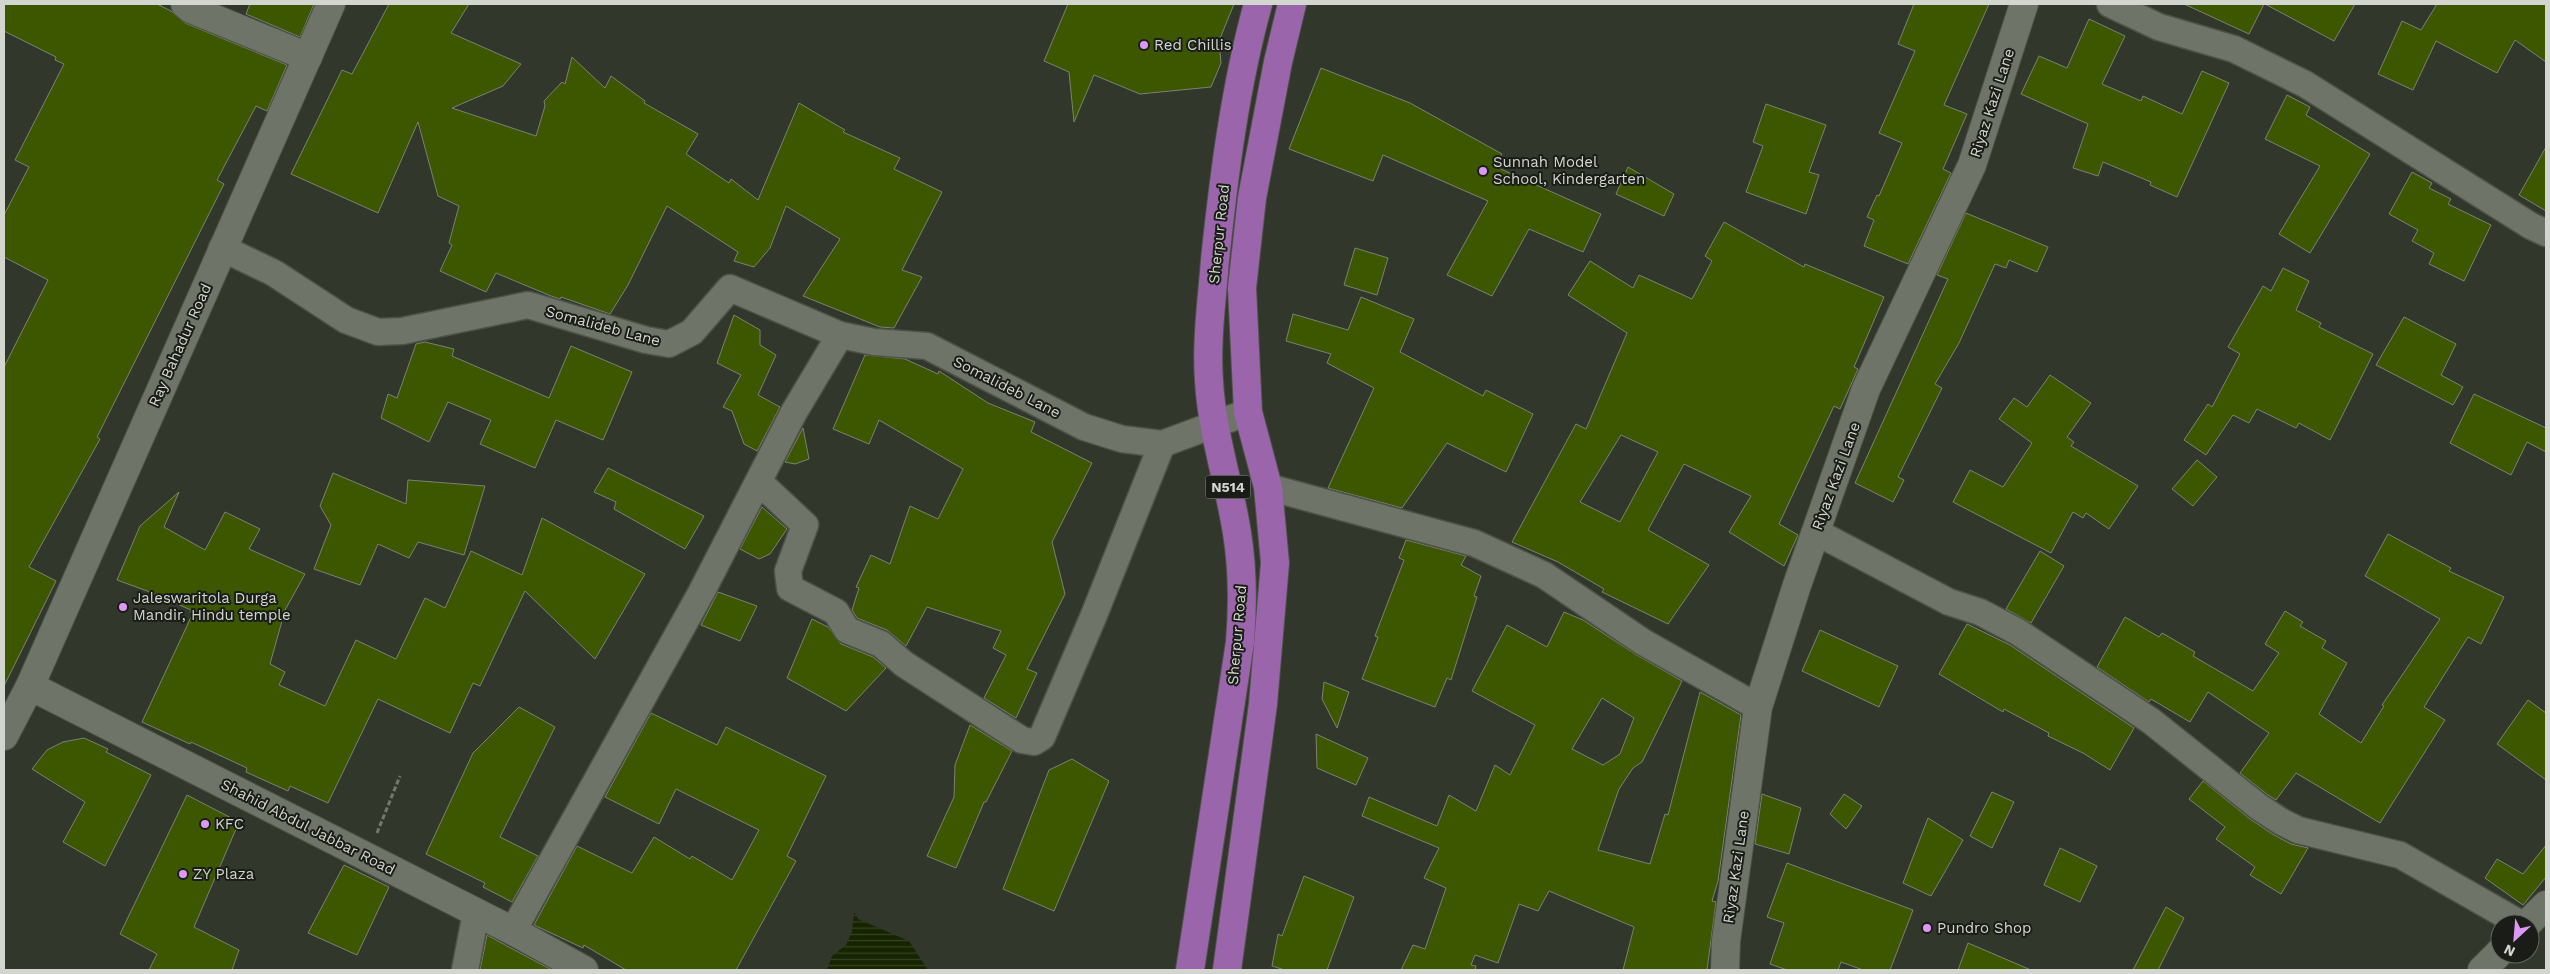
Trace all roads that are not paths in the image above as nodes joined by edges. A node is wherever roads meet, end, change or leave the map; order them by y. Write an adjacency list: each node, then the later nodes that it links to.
1 (185, 4): 7 (street)
2 (331, 4): 7 (street, Ray Bahadur Road)
3 (1258, 4): 12 (highway, Sherpur Road / N514)
4 (1292, 4): 11 (highway, Sherpur Road / N514)
5 (2024, 4): 16 (street, Riyaz Kazi Lane)
6 (2110, 4): 8 (street)
7 (308, 57): 9 (street, Ray Bahadur Road)
8 (2546, 233)
9 (222, 248): 10 (street, Somalideb Lane); 17 (street, Ray Bahadur Road)
10 (840, 335): 13 (street, Somalideb Lane); 14 (street)
11 (1248, 412): 12 (street, Somalideb Lane); 15 (highway, Sherpur Road / N514)
12 (1215, 426): 13 (street, Somalideb Lane); 27 (highway, Sherpur Road / N514)
13 (1162, 444): 14 (street)
14 (759, 482): 24 (street)
15 (1268, 487): 18 (street); 28 (highway, Sherpur Road / N514)
16 (1816, 532): 18 (street, Riyaz Kazi Lane); 22 (street)
17 (30, 686): 19 (street, Ray Bahadur Road); 21 (street, Shahid Abdul Jabbar Road)
18 (1758, 707): 29 (street, Riyaz Kazi Lane)
19 (5, 731)
20 (2546, 904): 23 (street)
21 (476, 913): 24 (street, Shahid Abdul Jabbar Road); 25 (street)
22 (2504, 914)
23 (2536, 914)
24 (513, 931): 26 (street, Shahid Abdul Jabbar Road)
25 (465, 970)
26 (584, 970)
27 (1190, 970)
28 (1227, 970)
29 (1725, 970)

